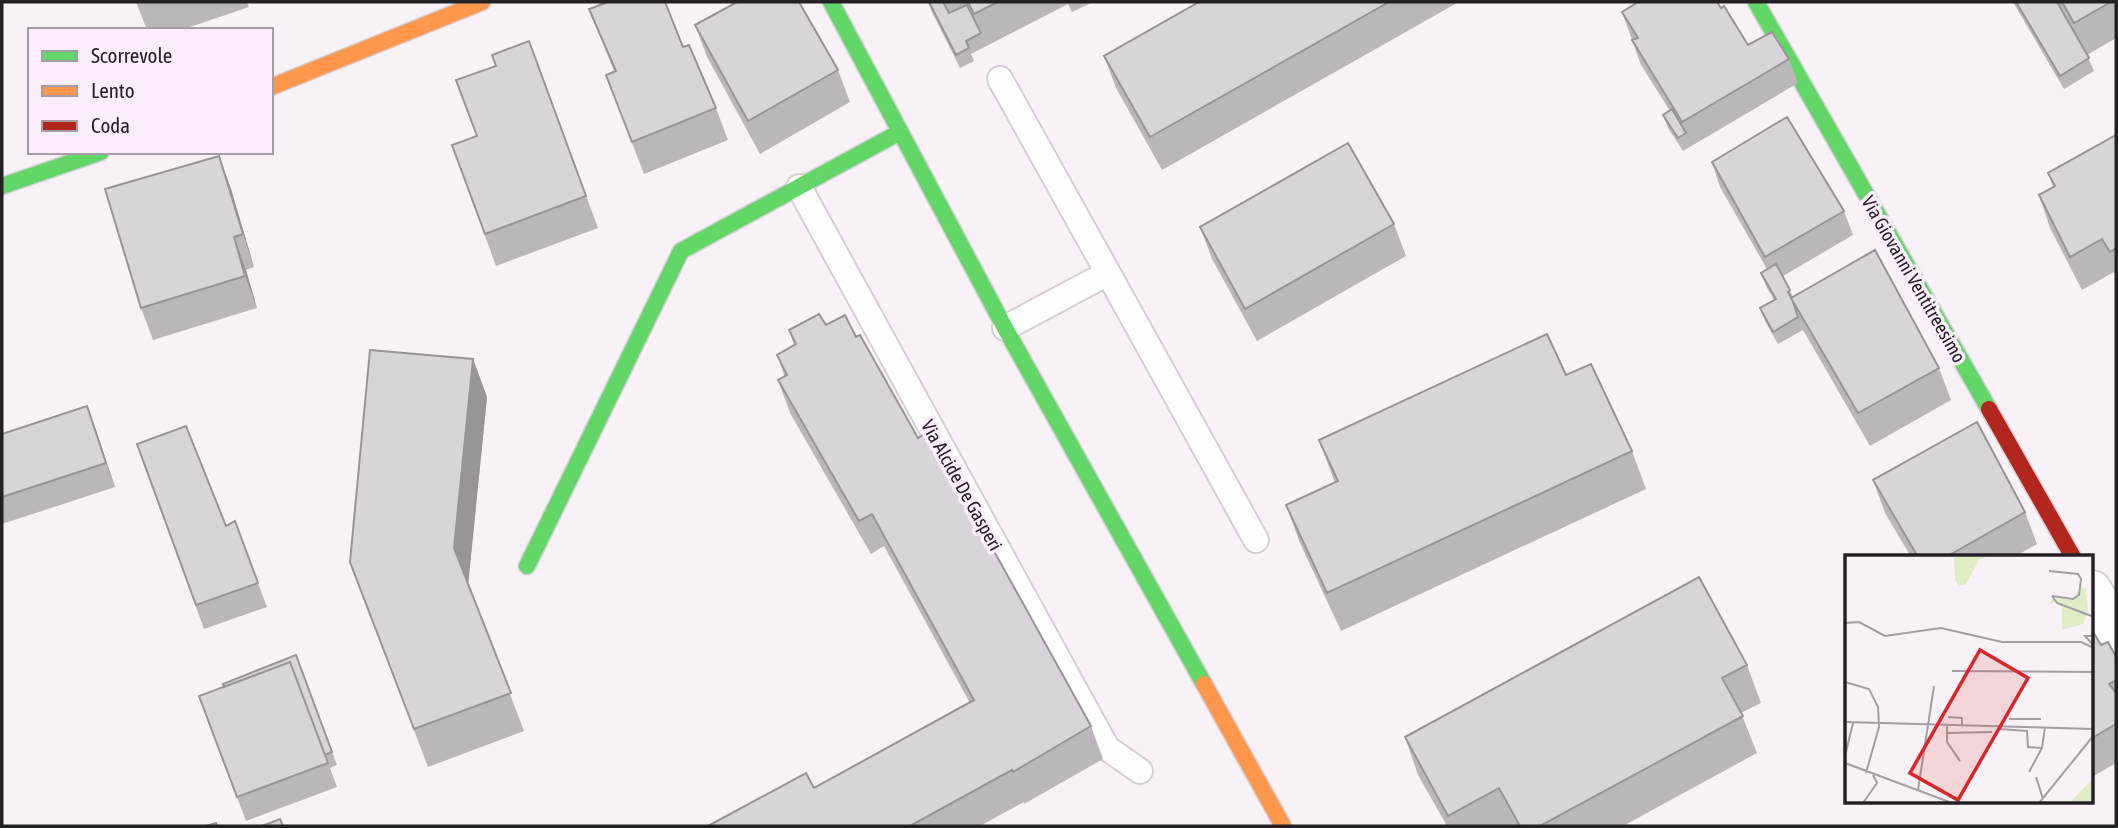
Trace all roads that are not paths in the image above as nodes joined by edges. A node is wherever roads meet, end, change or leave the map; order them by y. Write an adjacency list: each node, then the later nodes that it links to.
1 (482, 2): 5 (street)
2 (831, 2): 6 (street)
3 (1756, 2): 13 (street, Via Giovanni Ventitreesimo)
4 (1000, 79): 10 (lane)
5 (273, 86)
6 (900, 132): 9 (street); 11 (street)
7 (95, 154): 8 (street)
8 (2, 186)
9 (799, 187): 14 (street); 17 (lane, Via Alcide De Gasperi)
10 (1108, 273): 11 (lane); 12 (lane)
11 (1005, 328): 18 (street)
12 (1256, 540)
13 (2072, 555)
14 (527, 566)
15 (2094, 594): 16 (street)
16 (2116, 633)
17 (1140, 771)
18 (1283, 826)

